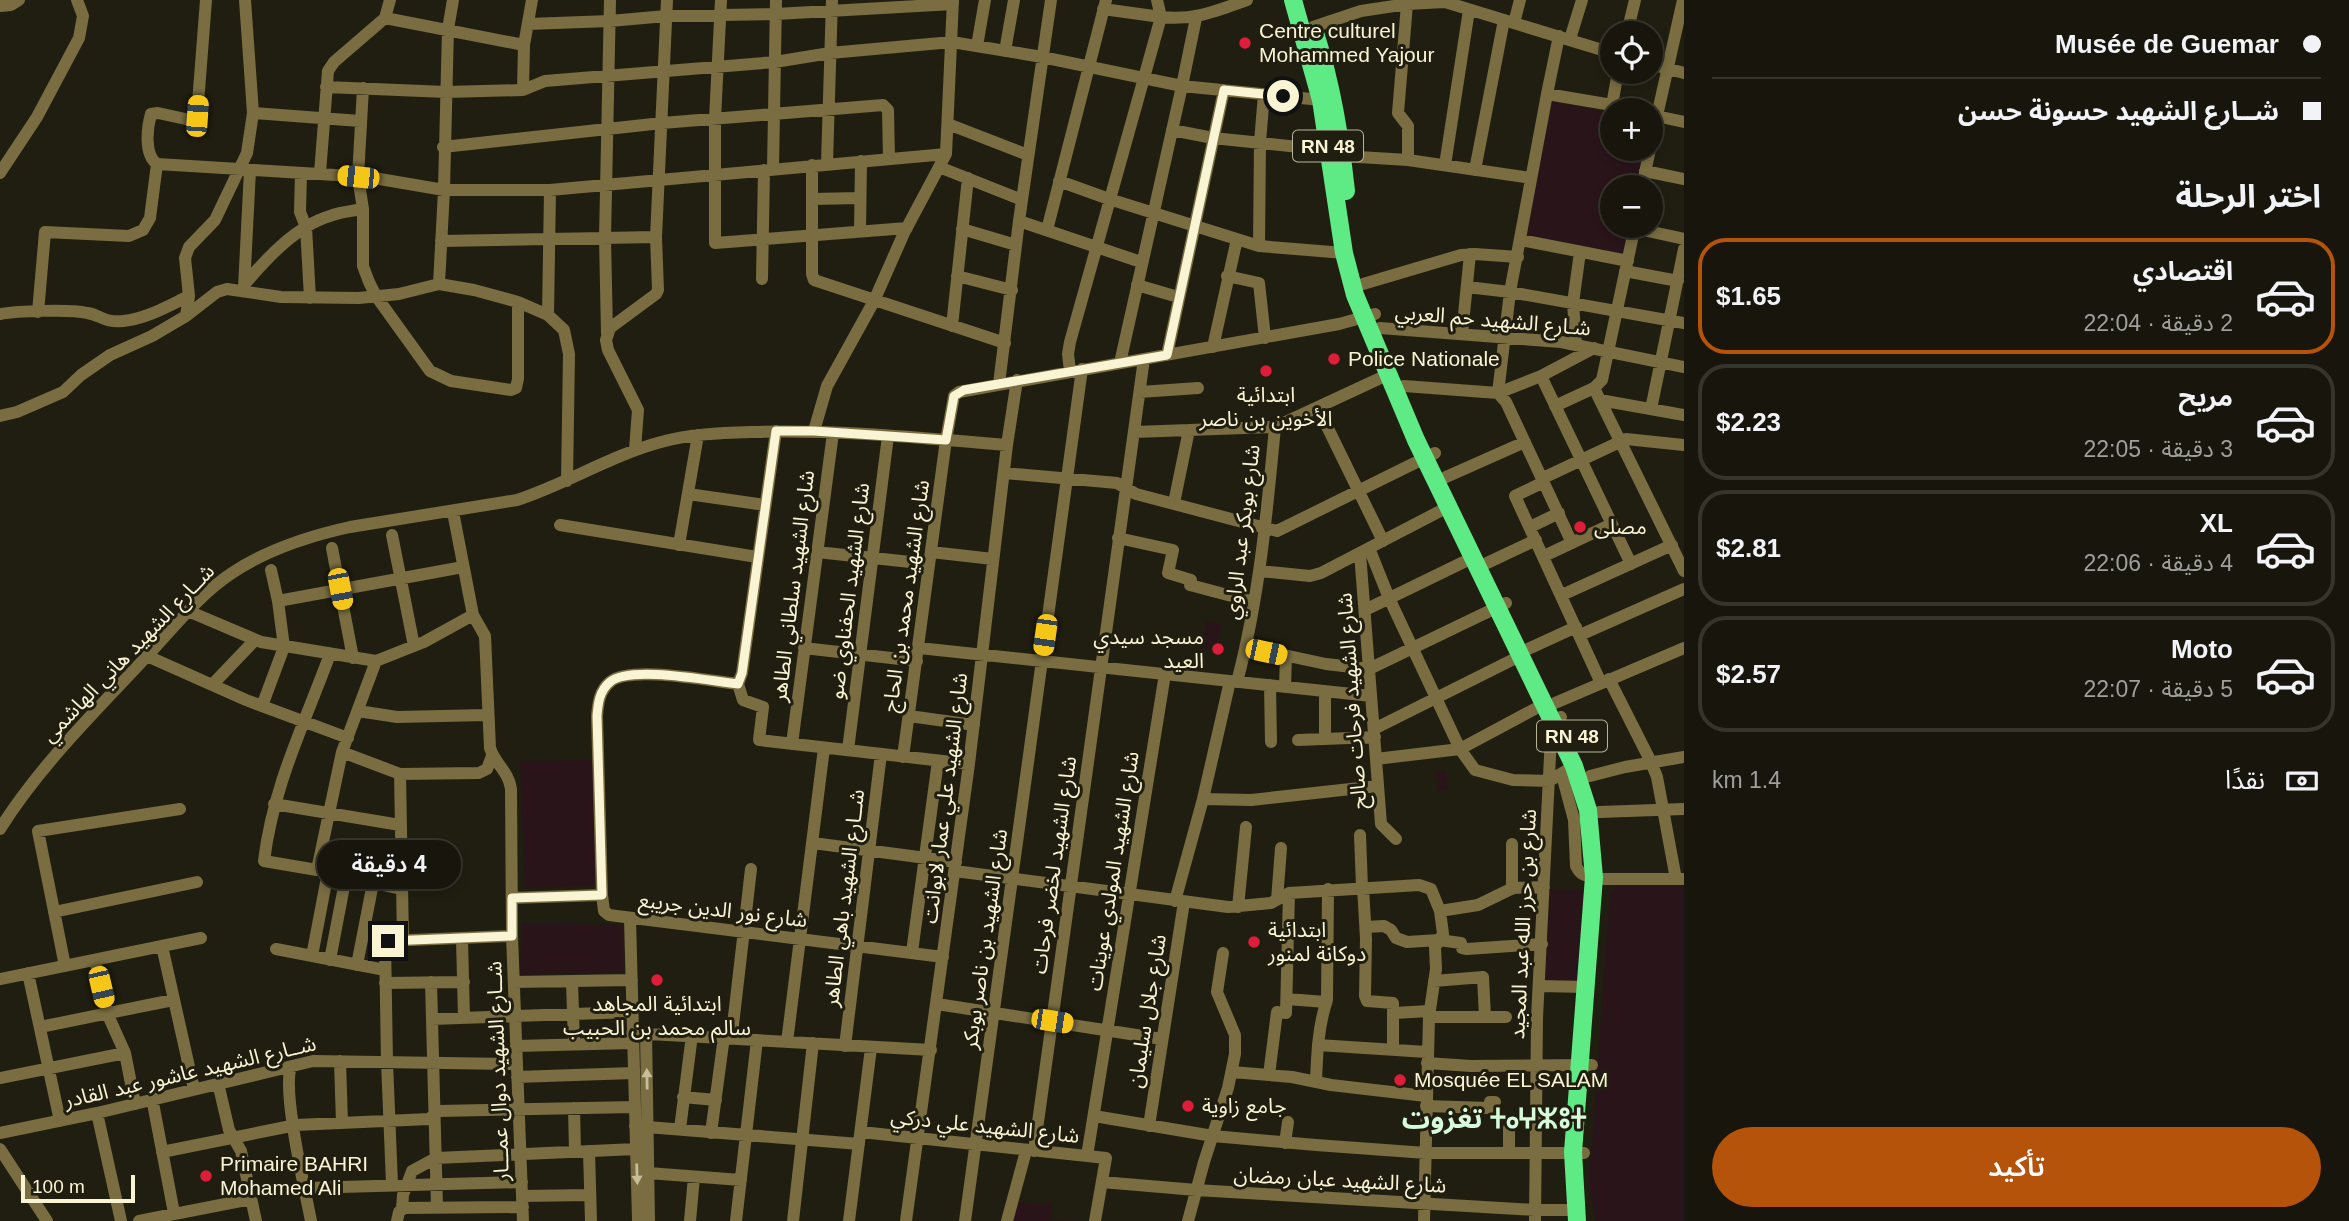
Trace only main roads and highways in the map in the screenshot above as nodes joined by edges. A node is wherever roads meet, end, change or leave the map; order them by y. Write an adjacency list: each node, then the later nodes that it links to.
1 (1293, 0): 3 (highway, RN 48)
2 (1304, 0): 3 (highway, RN 48)
3 (1335, 153): 4 (highway, RN 48); 4 (highway, RN 48)
4 (1368, 308): 5 (highway, RN 48); 5 (highway, RN 48)
5 (1430, 455): 6 (highway, RN 48); 6 (highway, RN 48)
6 (1479, 560): 7 (highway, RN 48)
7 (1575, 772): 8 (highway, RN 48); 8 (highway, RN 48)
8 (1598, 878): 9 (highway, RN 48); 9 (highway, RN 48)
9 (1586, 1065): 10 (highway, RN 48)
10 (1580, 1217)

